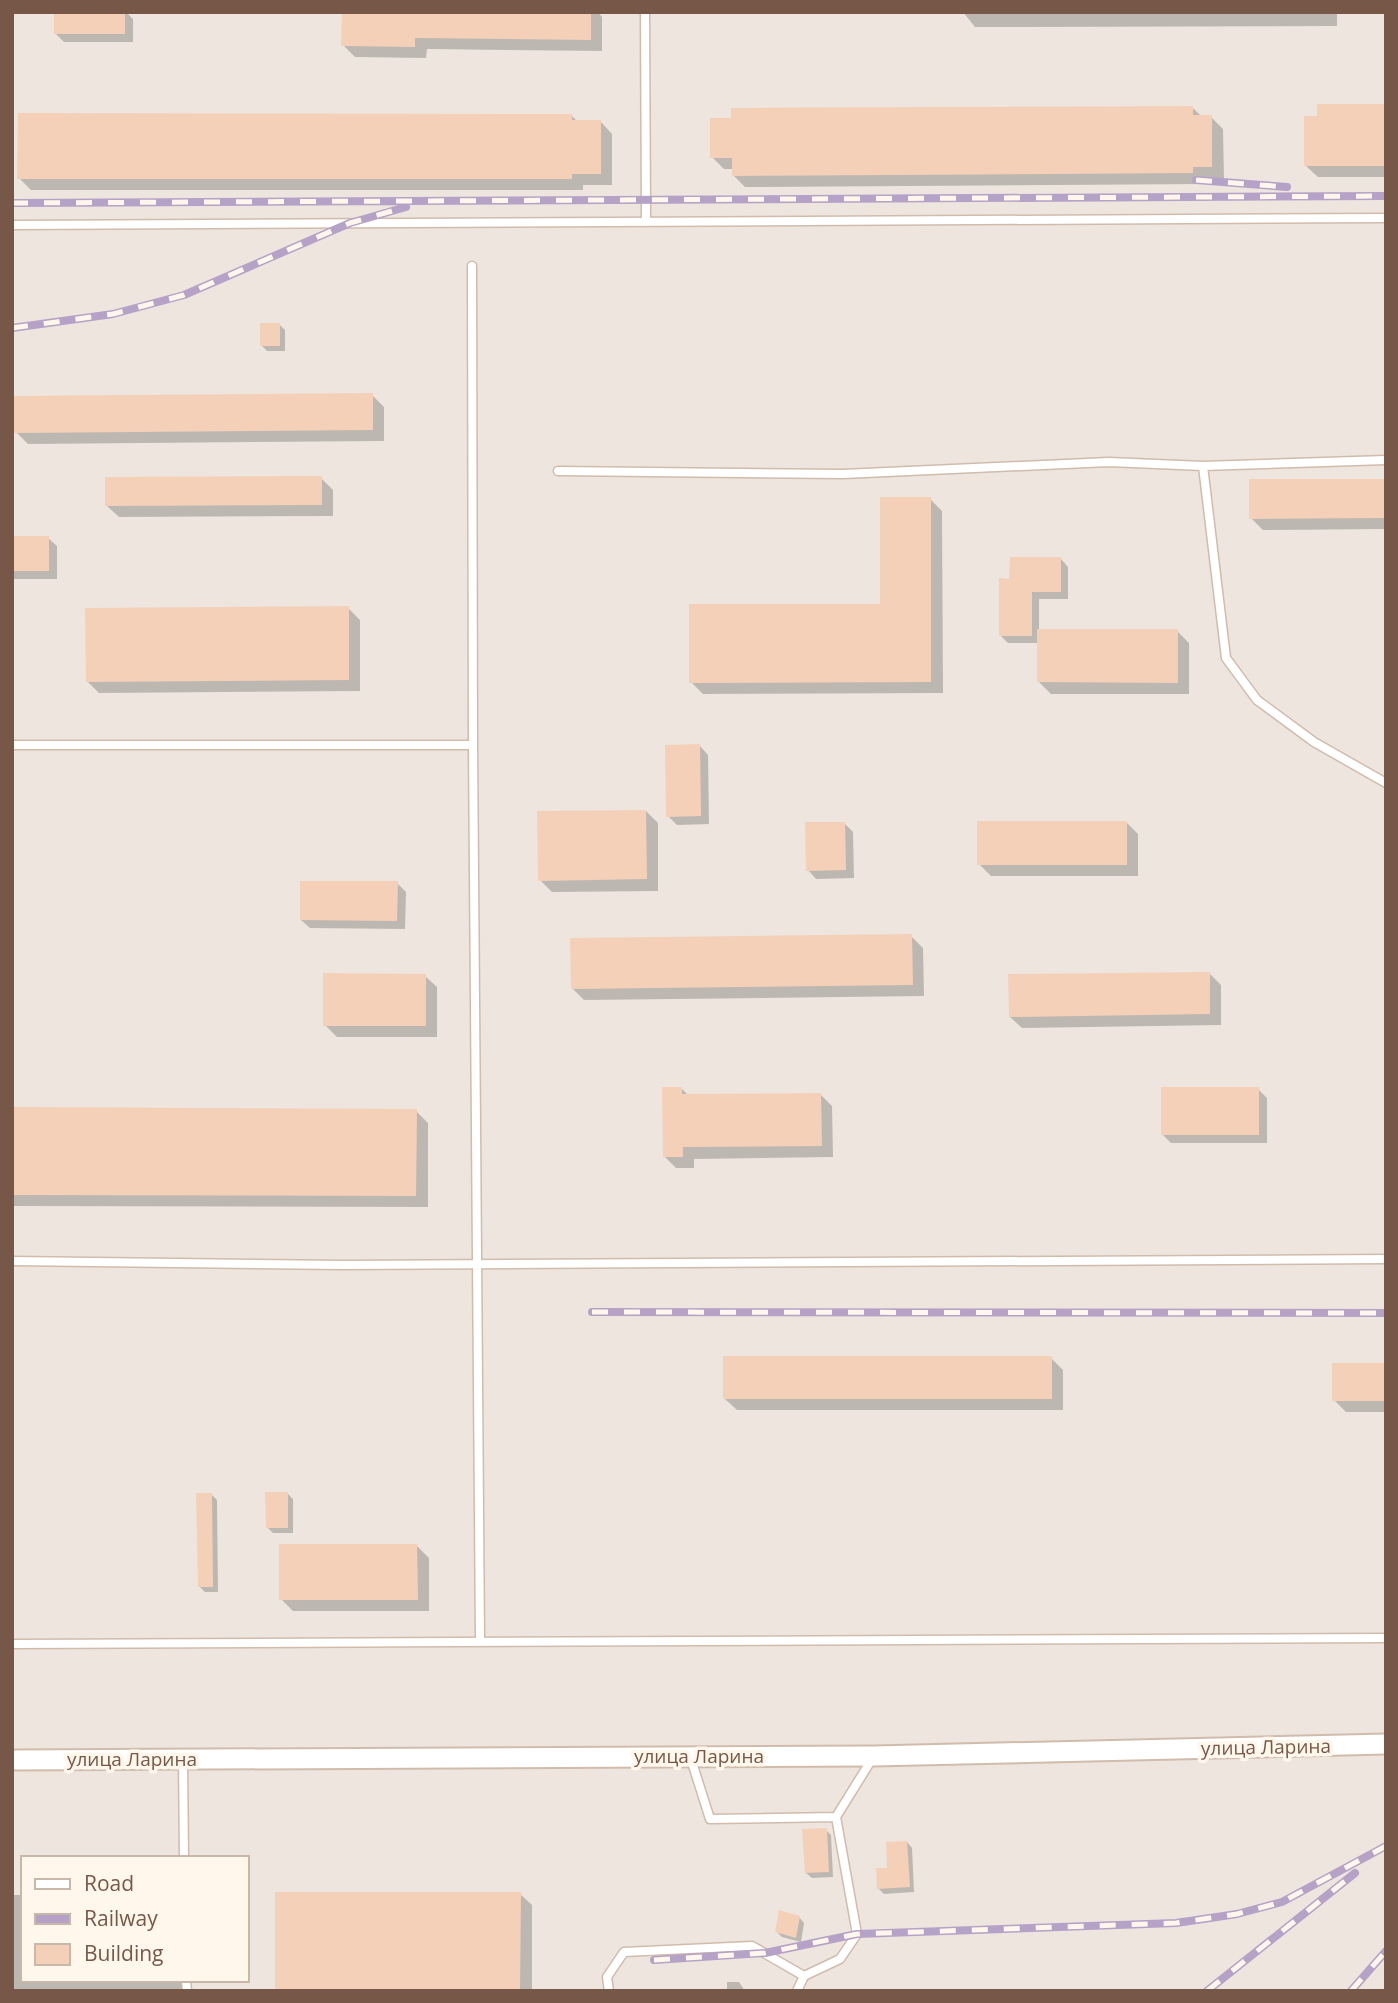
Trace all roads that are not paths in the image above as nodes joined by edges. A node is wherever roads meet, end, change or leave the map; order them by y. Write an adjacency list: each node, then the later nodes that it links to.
1 (645, 12): 3 (lane)
2 (1386, 218): 3 (lane)
3 (646, 221): 4 (lane)
4 (12, 225)
5 (472, 266): 10 (lane)
6 (1386, 460): 7 (lane)
7 (1203, 466): 8 (lane); 11 (lane)
8 (558, 471)
9 (12, 745): 10 (lane)
10 (472, 745): 14 (lane)
11 (1386, 783)
12 (1386, 1259): 14 (lane)
13 (12, 1261): 14 (lane)
14 (475, 1264): 16 (lane)
15 (1386, 1638): 16 (lane)
16 (480, 1641): 17 (lane)
17 (12, 1644)
18 (1386, 1744): 20 (street, улица Ларина)
19 (690, 1756): 20 (street, улица Ларина); 21 (street, улица Ларина); 23 (lane)
20 (874, 1756): 23 (lane)
21 (183, 1759): 22 (street, улица Ларина); 24 (lane)
22 (12, 1760)
23 (836, 1817): 25 (lane)
24 (184, 1856)
25 (804, 1976): 26 (lane); 27 (lane)
26 (609, 1991)
27 (797, 1991)

